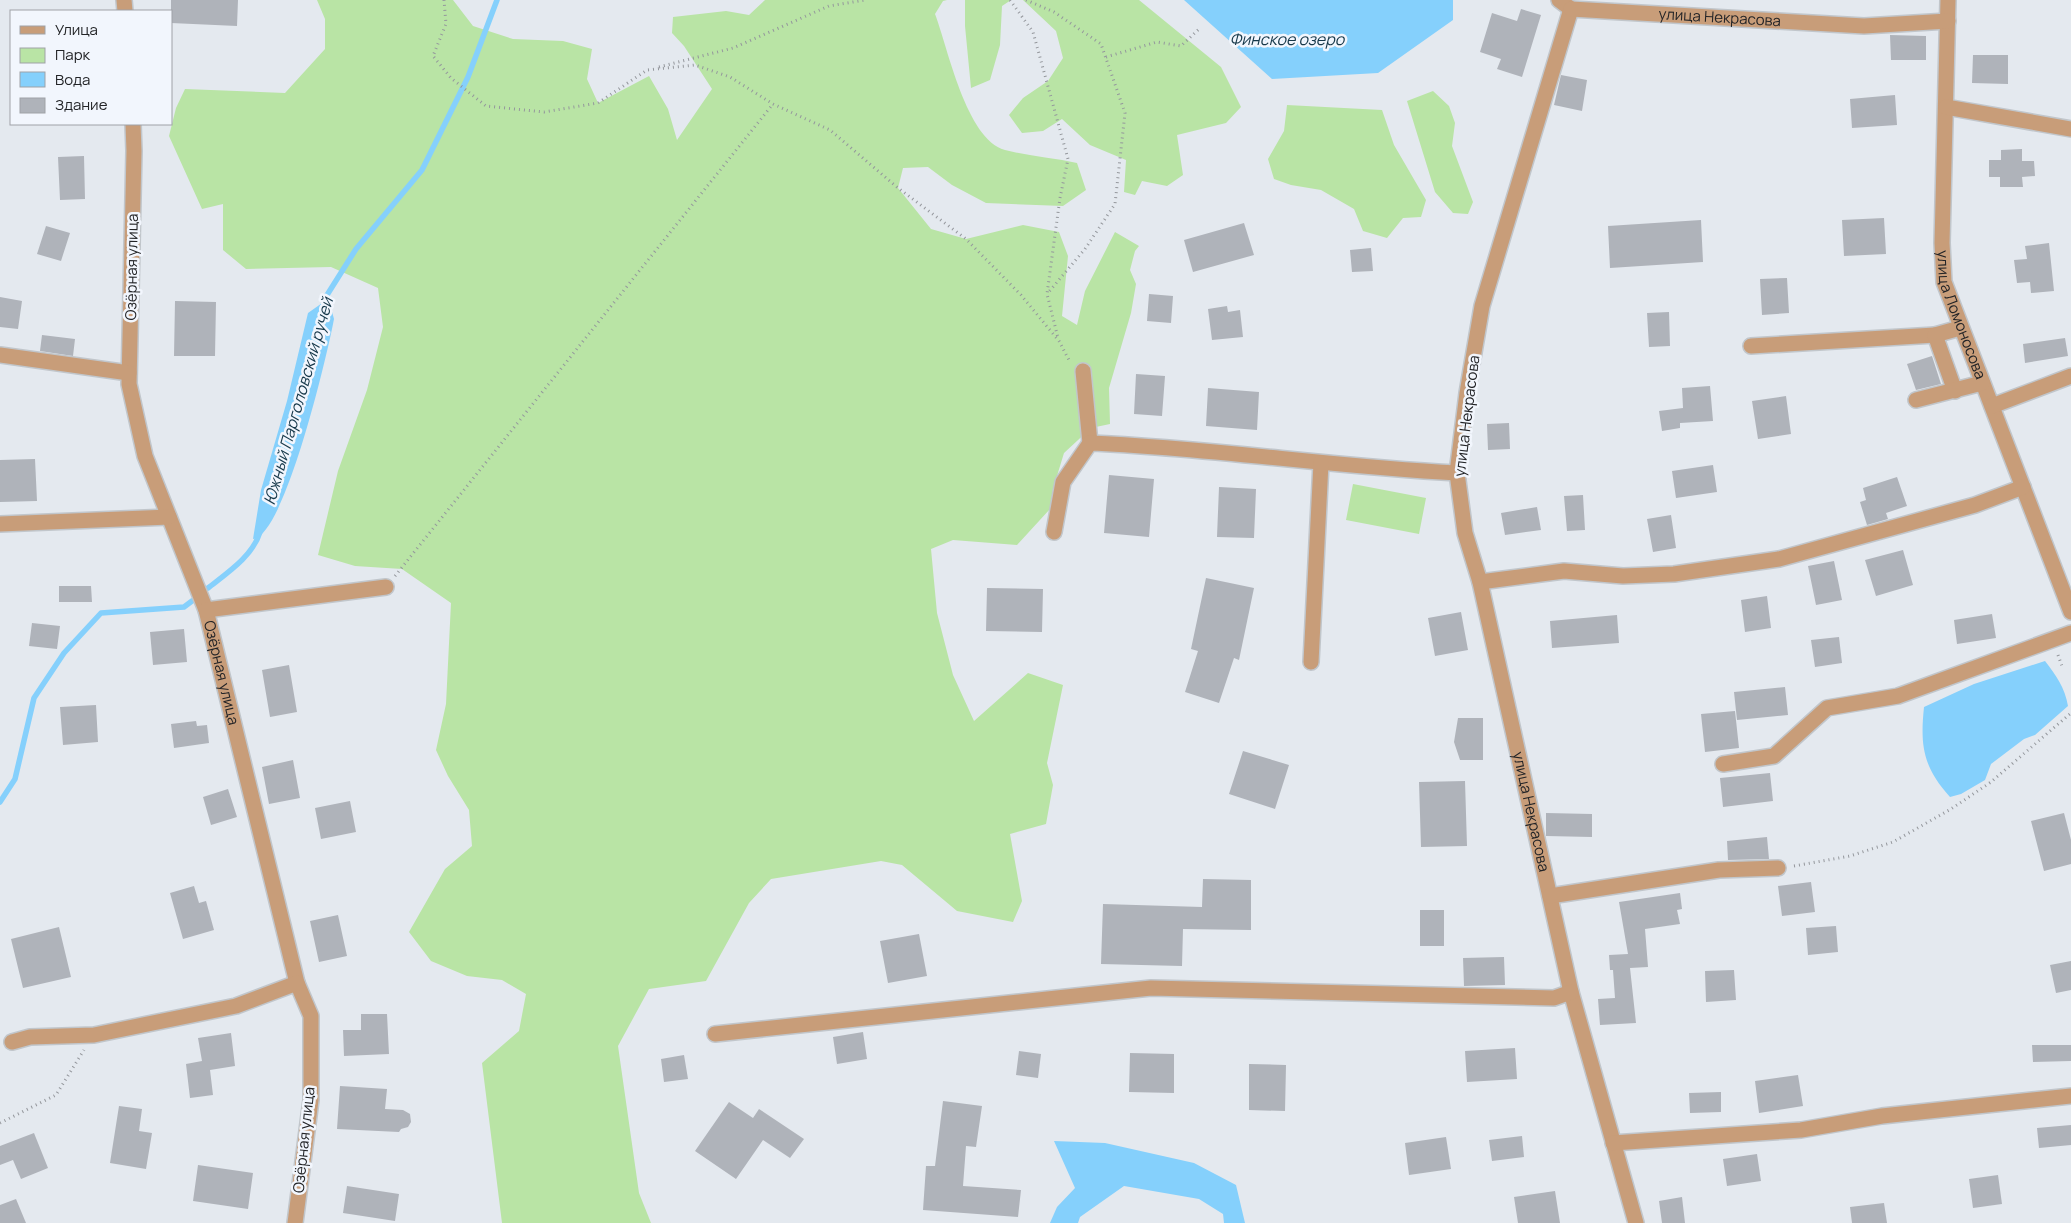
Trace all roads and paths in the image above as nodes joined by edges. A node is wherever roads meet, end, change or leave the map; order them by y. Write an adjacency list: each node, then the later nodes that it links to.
1 (444, 0): 11 (path)
2 (865, 0): 11 (path)
3 (1010, 0): 16 (path)
4 (1026, 0): 10 (path)
5 (1559, 0): 7 (street)
6 (1948, 0): 8 (street, улица Ломоносова)
7 (1571, 9): 8 (street, улица Некрасова); 30 (street, улица Некрасова)
8 (1948, 21): 13 (street, улица Ломоносова)
9 (1199, 29): 10 (path)
10 (1106, 57): 16 (path)
11 (647, 70): 12 (path)
12 (773, 104): 16 (path); 36 (path)
13 (1946, 107): 15 (street); 17 (street, улица Ломоносова)
14 (133, 125): 22 (street, Озёрная улица)
15 (2071, 129)
16 (1047, 294)
17 (1960, 328): 18 (street); 24 (street, улица Ломоносова)
18 (1934, 335): 19 (street); 25 (street)
19 (1751, 346)
20 (0, 355): 22 (street)
21 (1083, 372): 28 (street)
22 (129, 373): 32 (street, Озёрная улица)
23 (2071, 376): 27 (street)
24 (1982, 383): 25 (street); 27 (street, улица Ломоносова)
25 (1955, 391): 26 (street)
26 (1916, 400)
27 (1992, 406): 31 (street, улица Ломоносова)
28 (1090, 443): 29 (street); 34 (street)
29 (1320, 463): 30 (street); 40 (street)
30 (1457, 472): 35 (street, улица Некрасова)
31 (2023, 487): 35 (street); 38 (street, улица Ломоносова)
32 (169, 517): 33 (street); 37 (street, Озёрная улица)
33 (0, 524)
34 (1054, 532)
35 (1480, 582): 44 (street, улица Некрасова)
36 (386, 588): 37 (street)
37 (206, 610): 45 (street, Озёрная улица)
38 (2071, 612)
39 (2071, 633): 42 (street)
40 (1311, 662)
41 (2071, 713): 43 (path)
42 (1723, 764)
43 (1778, 868): 44 (street)
44 (1550, 896): 46 (street, улица Некрасова)
45 (298, 983): 48 (street); 53 (street, Озёрная улица)
46 (1571, 992): 47 (street); 52 (street, улица Некрасова)
47 (715, 1034)
48 (94, 1035): 49 (street); 51 (path)
49 (12, 1042)
50 (2071, 1096): 52 (street)
51 (0, 1123)
52 (1613, 1144): 54 (street, улица Некрасова)
53 (294, 1223)
54 (1636, 1223)

